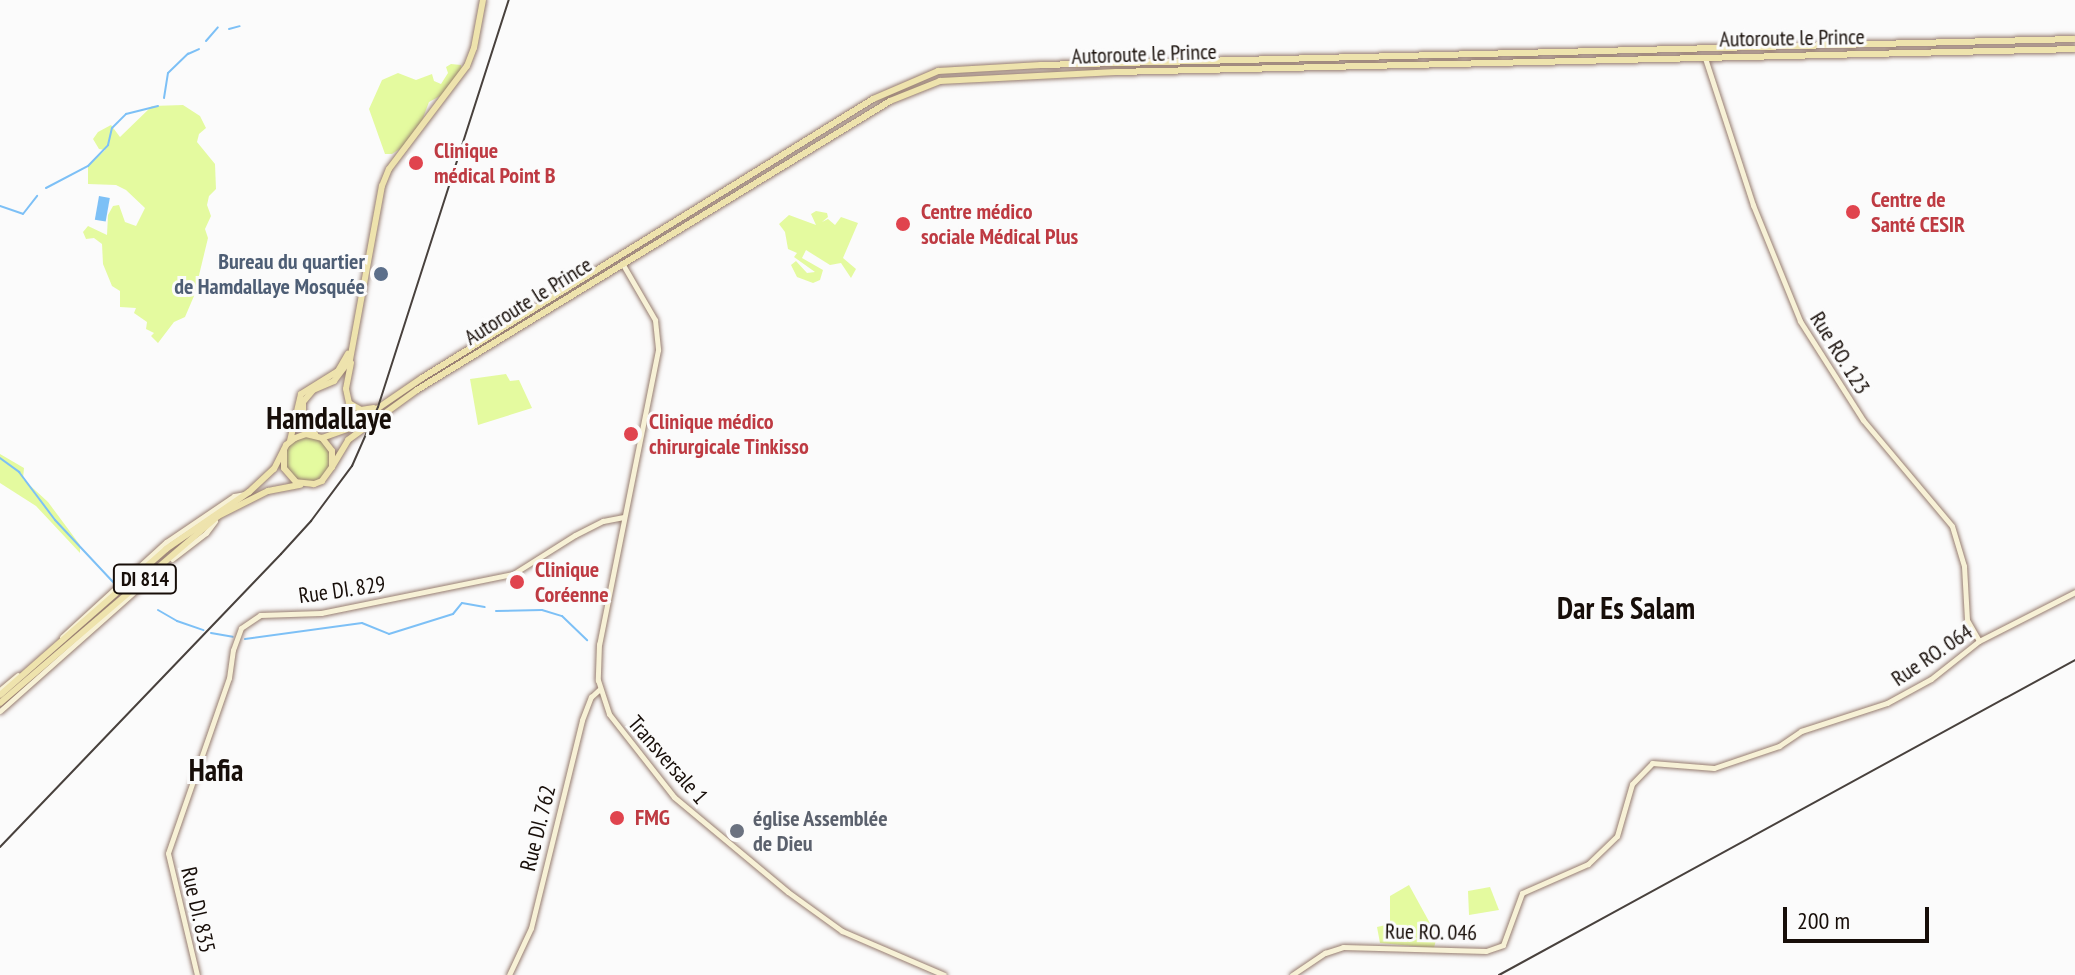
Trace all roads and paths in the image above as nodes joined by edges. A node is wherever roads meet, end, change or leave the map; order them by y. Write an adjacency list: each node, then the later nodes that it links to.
1 (483, 0): 7 (main road)
2 (2075, 39): 5 (main road, Autoroute le Prince)
3 (2075, 49): 4 (main road, Autoroute le Prince)
4 (1705, 58): 6 (main road, Autoroute le Prince); 17 (street, Rue RO. 123)
5 (618, 256): 6 (street, Transversale 1); 8 (main road, Autoroute le Prince)
6 (623, 264): 12 (main road, Autoroute le Prince); 15 (street, Transversale 1)
7 (353, 343): 8 (main road); 9 (main road); 10 (main road)
8 (378, 408): 9 (main road, Autoroute le Prince)
9 (320, 437): 10 (main road); 12 (main road)
10 (290, 441): 11 (main road)
11 (284, 450): 13 (main road); 19 (main road, DI 814)
12 (332, 467): 13 (main road)
13 (305, 485): 14 (main road, DI 814)
14 (218, 516): 20 (main road, DI 814); 21 (street)
15 (624, 517): 18 (street, Transversale 1); 23 (street, Rue DI. 829)
16 (2075, 592): 17 (street, Rue RO. 064)
17 (1979, 641): 22 (street, Rue RO. 064)
18 (600, 689): 25 (street, Rue DI. 762); 26 (street, Transversale 1)
19 (0, 692)
20 (0, 703)
21 (0, 711)
22 (1801, 731): 27 (street, Rue RO. 046)
23 (168, 853): 24 (street, Rue DI. 835)
24 (197, 975)
25 (509, 975)
26 (944, 975)
27 (1292, 975)

